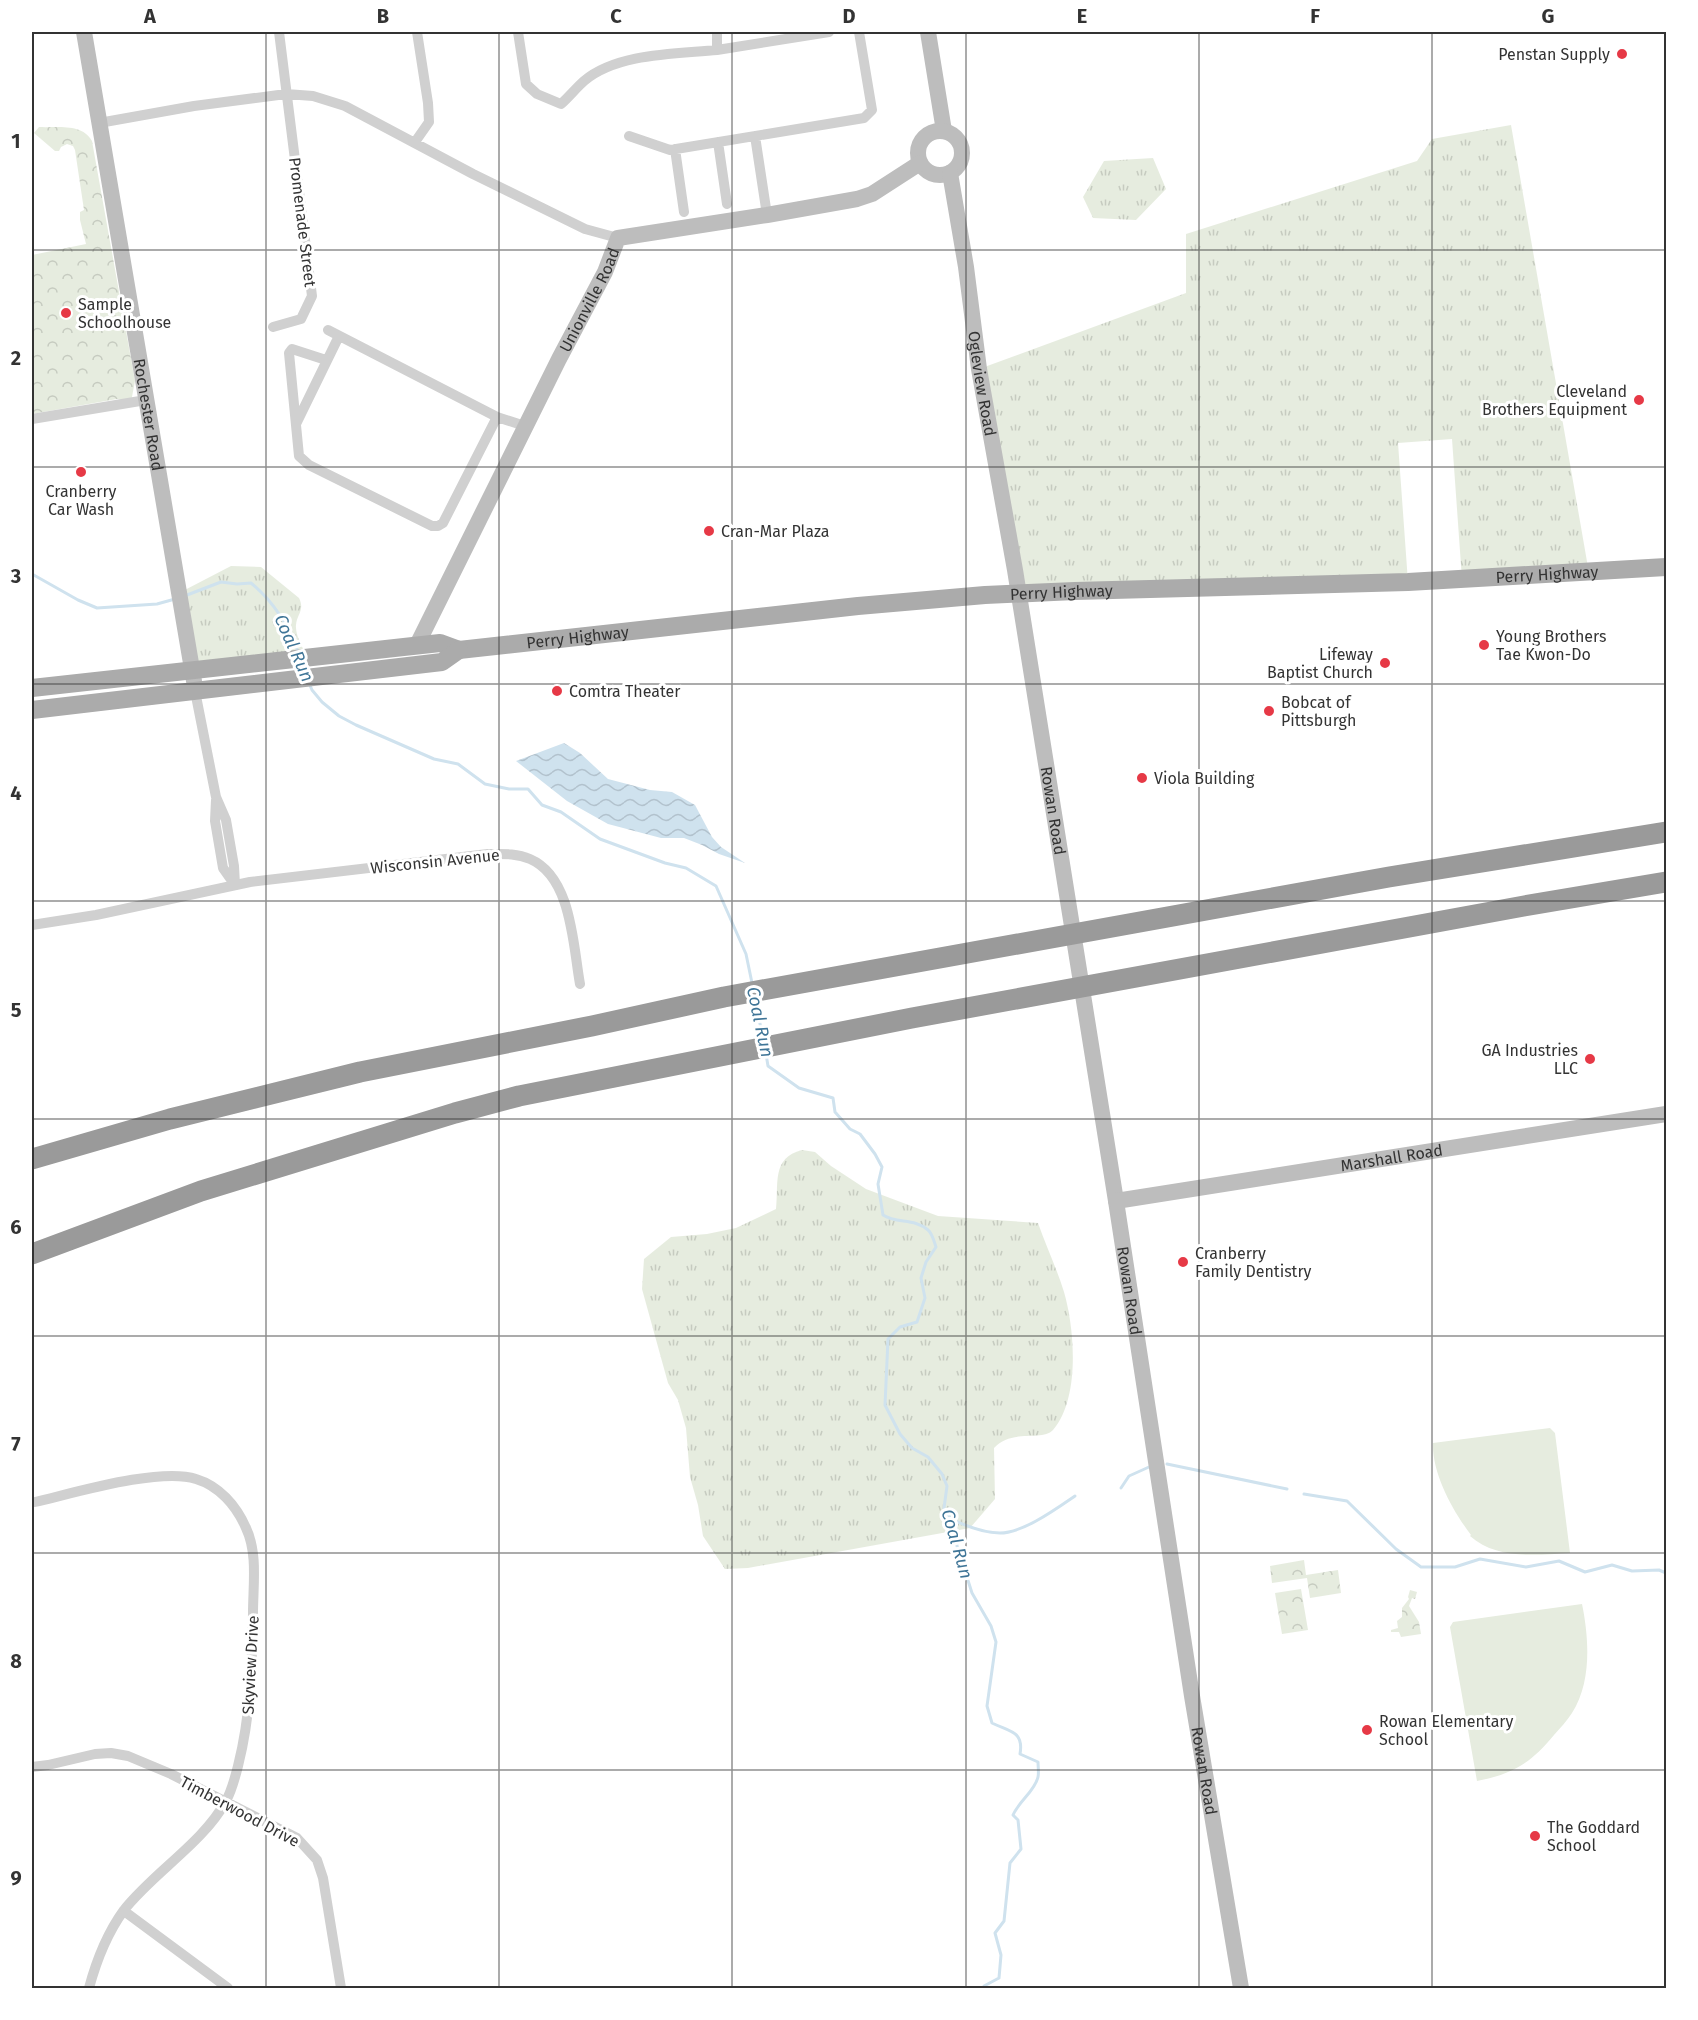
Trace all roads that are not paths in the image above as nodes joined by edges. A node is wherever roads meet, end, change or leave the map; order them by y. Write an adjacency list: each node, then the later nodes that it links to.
1 (84, 32): 11 (street, Rochester Road)
2 (279, 32): 10 (street, Promenade Street)
3 (417, 32): 15 (street)
4 (518, 32): 9 (street)
5 (717, 32): 9 (street)
6 (829, 32): 9 (street)
7 (859, 32): 14 (street)
8 (928, 32): 12 (street)
9 (717, 50)
10 (286, 94): 11 (street); 15 (street); 24 (street, Promenade Street)
11 (99, 123): 28 (street, Rochester Road)
12 (944, 131): 18 (street); 19 (street)
13 (629, 136): 17 (street)
14 (755, 136): 16 (street); 22 (street)
15 (415, 142): 23 (street)
16 (718, 142): 17 (street); 20 (street)
17 (675, 149): 21 (street)
18 (920, 163): 19 (street); 22 (street, Unionville Road)
19 (951, 173): 34 (street, Ogleview Road)
20 (727, 204)
21 (684, 212)
22 (767, 215): 23 (street, Unionville Road)
23 (618, 238): 32 (street, Unionville Road)
24 (273, 327)
25 (328, 330): 26 (street)
26 (339, 336): 27 (street); 29 (street)
27 (326, 360): 31 (street); 31 (street)
28 (146, 400): 30 (street); 37 (street, Rochester Road)
29 (497, 417): 31 (street); 32 (street)
30 (32, 420)
31 (296, 425)
32 (525, 426): 35 (street, Unionville Road)
33 (1666, 567): 34 (main road, Perry Highway)
34 (1018, 593): 36 (main road, Perry Highway); 52 (street, Rowan Road)
35 (417, 645): 36 (main road, Perry Highway); 37 (main road, Perry Highway)
36 (459, 650): 39 (main road, Perry Highway)
37 (192, 670): 38 (main road, Perry Highway); 39 (street, Rochester Road)
38 (32, 688)
39 (195, 691): 40 (main road, Perry Highway); 43 (street)
40 (32, 710)
41 (1666, 832): 49 (highway)
42 (1666, 882): 45 (highway)
43 (235, 885): 46 (street, Wisconsin Avenue); 47 (street, Wisconsin Avenue)
44 (1666, 889): 45 (highway)
45 (1586, 896): 53 (highway)
46 (32, 925)
47 (580, 984)
48 (1666, 1114): 52 (street, Marshall Road)
49 (170, 1119): 50 (highway); 51 (highway)
50 (32, 1159)
51 (32, 1169)
52 (1116, 1201): 61 (street, Rowan Road)
53 (32, 1254)
54 (35, 1502): 56 (street, Skyview Drive)
55 (32, 1767): 56 (street, Timberwood Drive)
56 (226, 1801): 57 (street, Skyview Drive); 60 (street, Timberwood Drive)
57 (124, 1911): 58 (street, Skyview Drive); 59 (street)
58 (89, 1989)
59 (228, 1989)
60 (341, 1989)
61 (1241, 1989)

